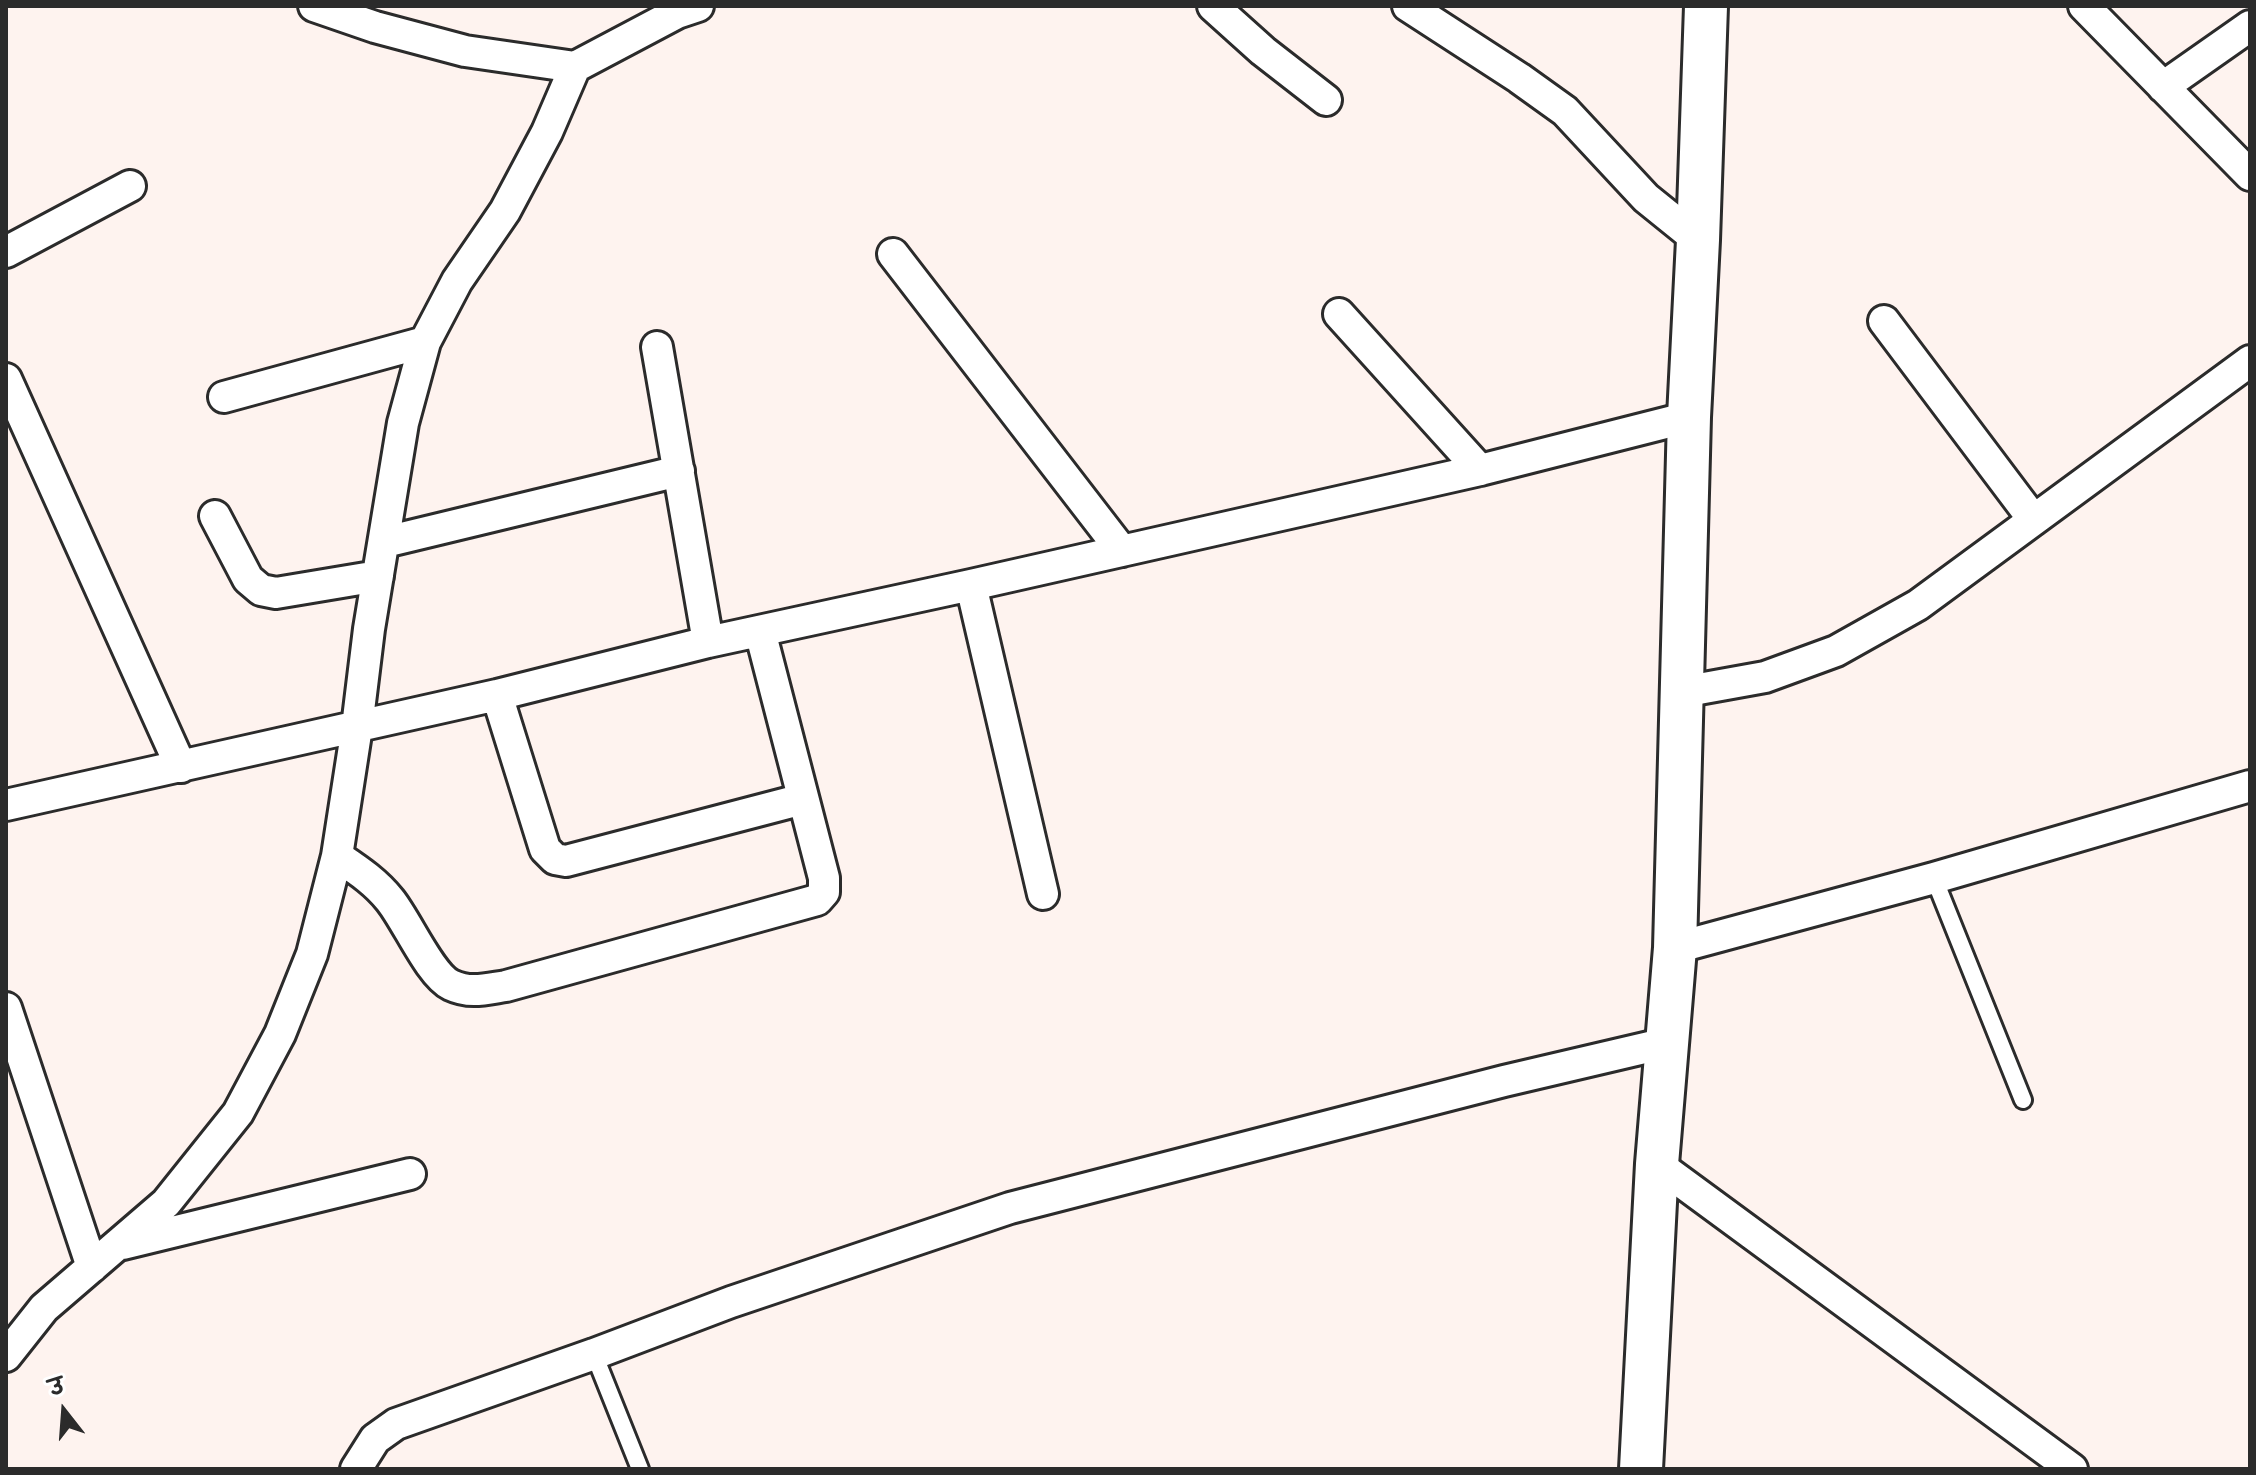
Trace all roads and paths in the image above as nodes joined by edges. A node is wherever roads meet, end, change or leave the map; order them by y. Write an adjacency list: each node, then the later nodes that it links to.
1 (314, 6): 8 (street)
2 (698, 6): 8 (street)
3 (1213, 6): 10 (street)
4 (1408, 6): 13 (street)
5 (1706, 6): 13 (main road)
6 (2084, 6): 9 (street)
7 (2250, 26): 9 (street)
8 (575, 67): 18 (street)
9 (2163, 87): 11 (street)
10 (1326, 100)
11 (2250, 175)
12 (130, 186): 14 (street)
13 (1698, 240): 23 (main road)
14 (6, 252)
15 (893, 254): 29 (street)
16 (1339, 314): 24 (street)
17 (1884, 321): 27 (street)
18 (425, 342): 22 (street); 28 (street)
19 (657, 347): 25 (street)
20 (2250, 361): 27 (street)
21 (6, 379): 37 (street)
22 (224, 397)
23 (1689, 417): 24 (street); 34 (main road)
24 (1480, 470): 29 (street)
25 (679, 471): 28 (street); 33 (street)
26 (215, 516): 30 (street)
27 (2033, 519): 34 (street)
28 (385, 542): 30 (street)
29 (1122, 551): 31 (street)
30 (378, 576): 36 (street)
31 (971, 585): 32 (street); 43 (street)
32 (760, 631): 33 (street); 39 (street)
33 (708, 642): 35 (street)
34 (1682, 692): 44 (main road)
35 (497, 695): 36 (street); 39 (street)
36 (357, 727): 37 (street); 41 (street)
37 (181, 767): 40 (street)
38 (2250, 786): 42 (street)
39 (803, 799): 41 (street)
40 (6, 805)
41 (337, 856): 50 (street)
42 (1934, 878): 44 (street); 47 (lane)
43 (1043, 894)
44 (1675, 948): 46 (main road)
45 (6, 1008): 51 (street)
46 (1666, 1043): 48 (main road); 52 (street)
47 (2023, 1100)
48 (1657, 1164): 56 (main road); 57 (street)
49 (410, 1174): 50 (street)
50 (117, 1245): 51 (street)
51 (92, 1267): 53 (street)
52 (594, 1354): 54 (street); 55 (lane)
53 (6, 1356)
54 (356, 1469)
55 (640, 1469)
56 (1641, 1469)
57 (2072, 1469)

